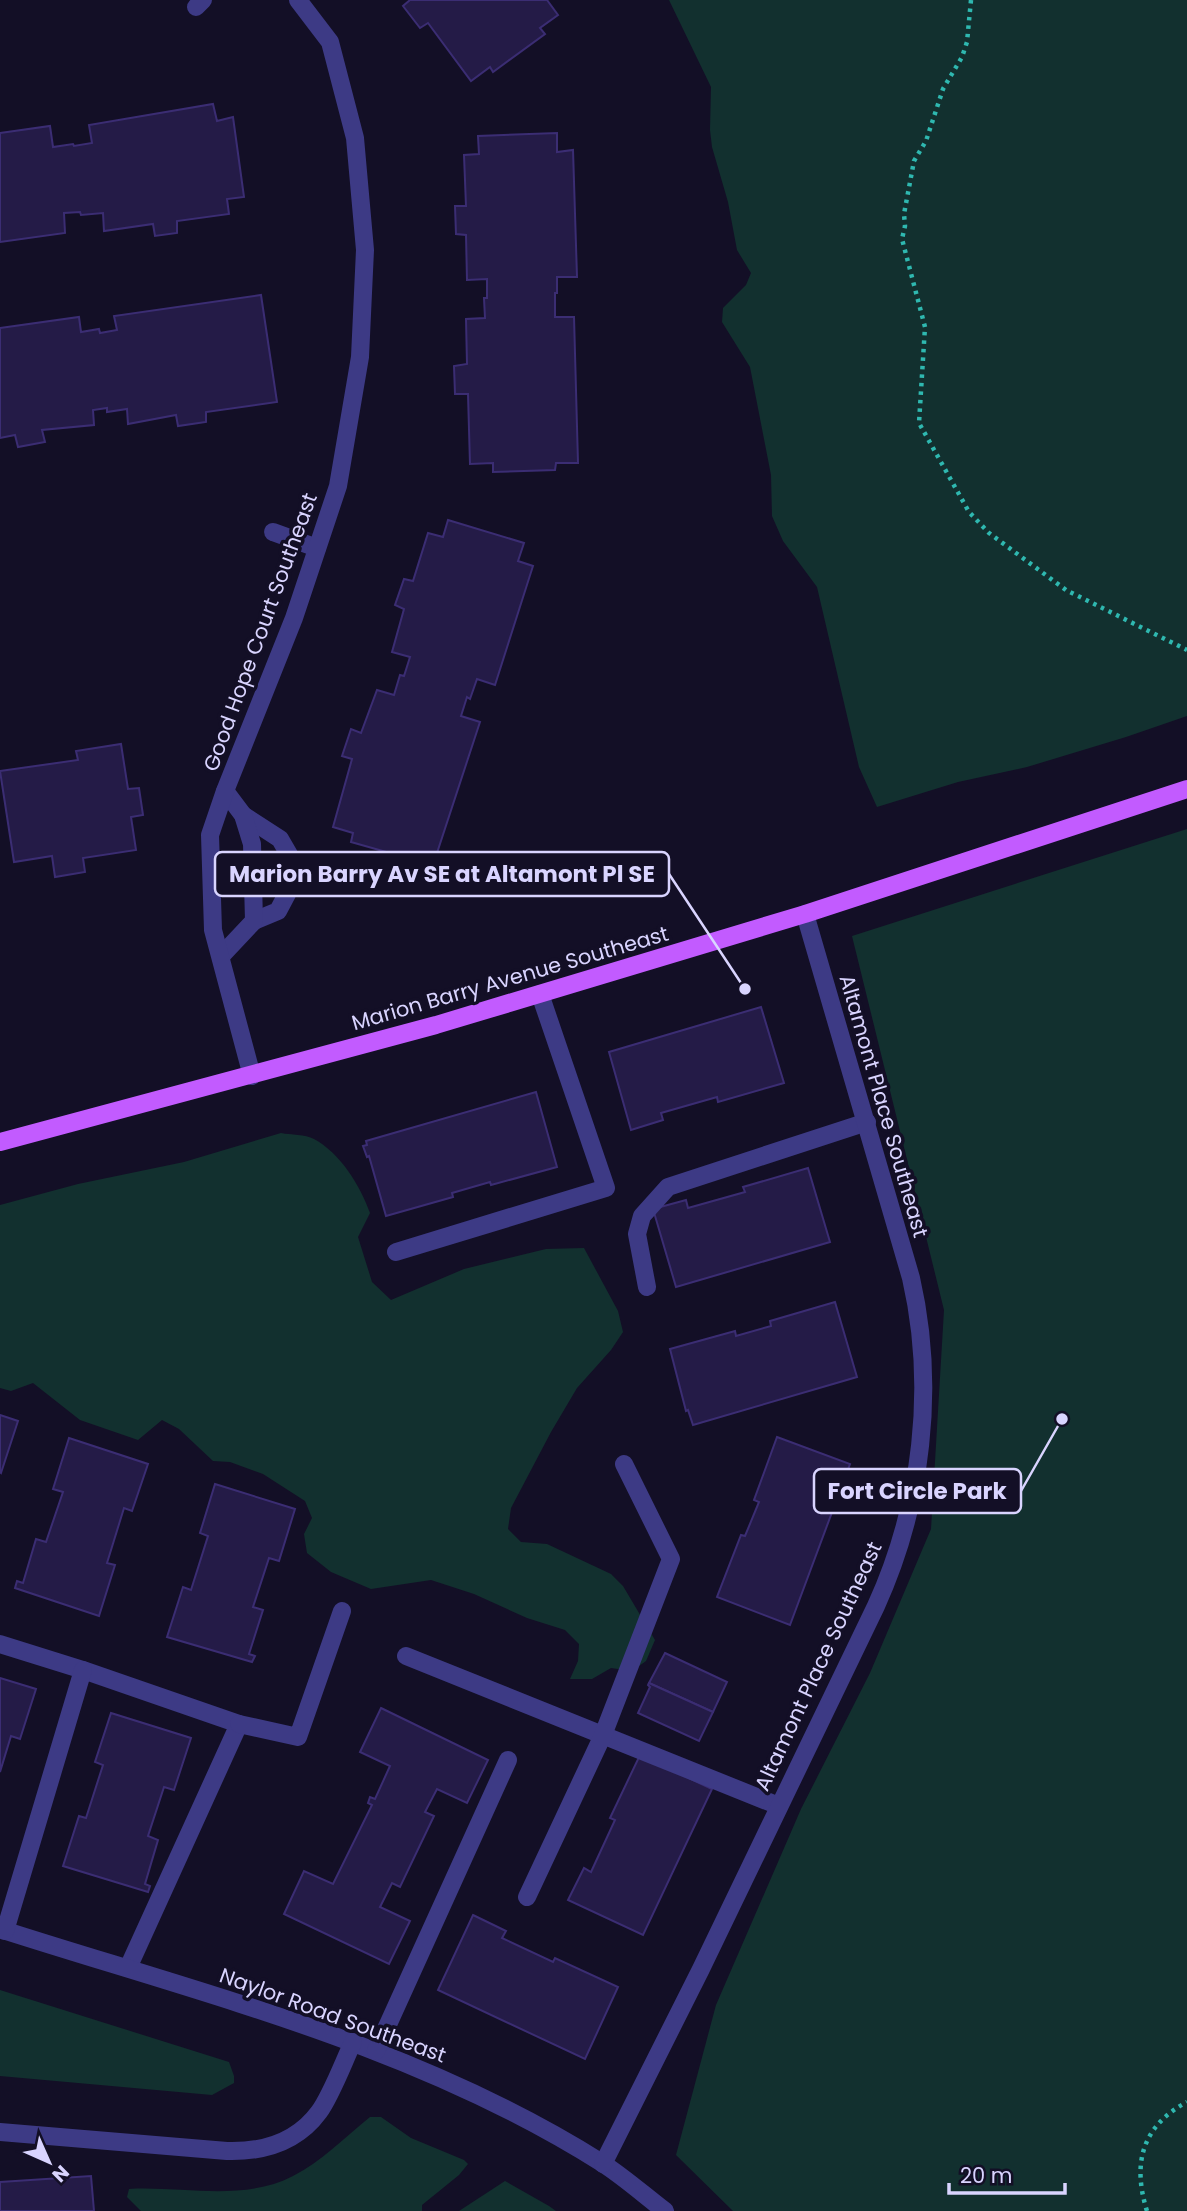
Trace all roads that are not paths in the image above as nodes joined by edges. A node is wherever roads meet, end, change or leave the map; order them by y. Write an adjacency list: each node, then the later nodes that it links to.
1 (298, 0): 3 (street, Good Hope Court Southeast)
2 (273, 532): 3 (street)
3 (317, 548): 5 (street, Good Hope Court Southeast)
4 (1187, 789): 7 (main road, Marion Barry Avenue Southeast)
5 (225, 791): 6 (street); 9 (street, Good Hope Court Southeast)
6 (243, 815): 8 (street); 8 (street)
7 (805, 914): 10 (main road, Marion Barry Avenue Southeast); 12 (street, Altamont Place Southeast)
8 (254, 921): 9 (street)
9 (220, 957): 11 (street, Good Hope Court Southeast)
10 (540, 994): 11 (main road, Marion Barry Avenue Southeast); 14 (street)
11 (252, 1076): 13 (main road, Marion Barry Avenue Southeast)
12 (867, 1122): 15 (street); 24 (street, Altamont Place Southeast)
13 (0, 1142)
14 (396, 1252)
15 (647, 1287)
16 (624, 1464): 22 (street)
17 (342, 1611): 21 (street)
18 (0, 1644): 20 (street)
19 (406, 1656): 22 (street)
20 (83, 1670): 21 (street); 26 (street)
21 (239, 1724): 27 (street)
22 (603, 1735): 24 (street); 25 (street)
23 (508, 1760): 29 (street)
24 (779, 1806): 31 (street, Altamont Place Southeast)
25 (527, 1897)
26 (3, 1930): 27 (street, Naylor Road Southeast)
27 (128, 1968): 28 (street, Naylor Road Southeast)
28 (353, 2042): 29 (street, Naylor Road Southeast); 30 (street)
29 (376, 2050): 31 (street, Naylor Road Southeast)
30 (0, 2132)
31 (603, 2164): 32 (street, Naylor Road Southeast)
32 (665, 2211)

